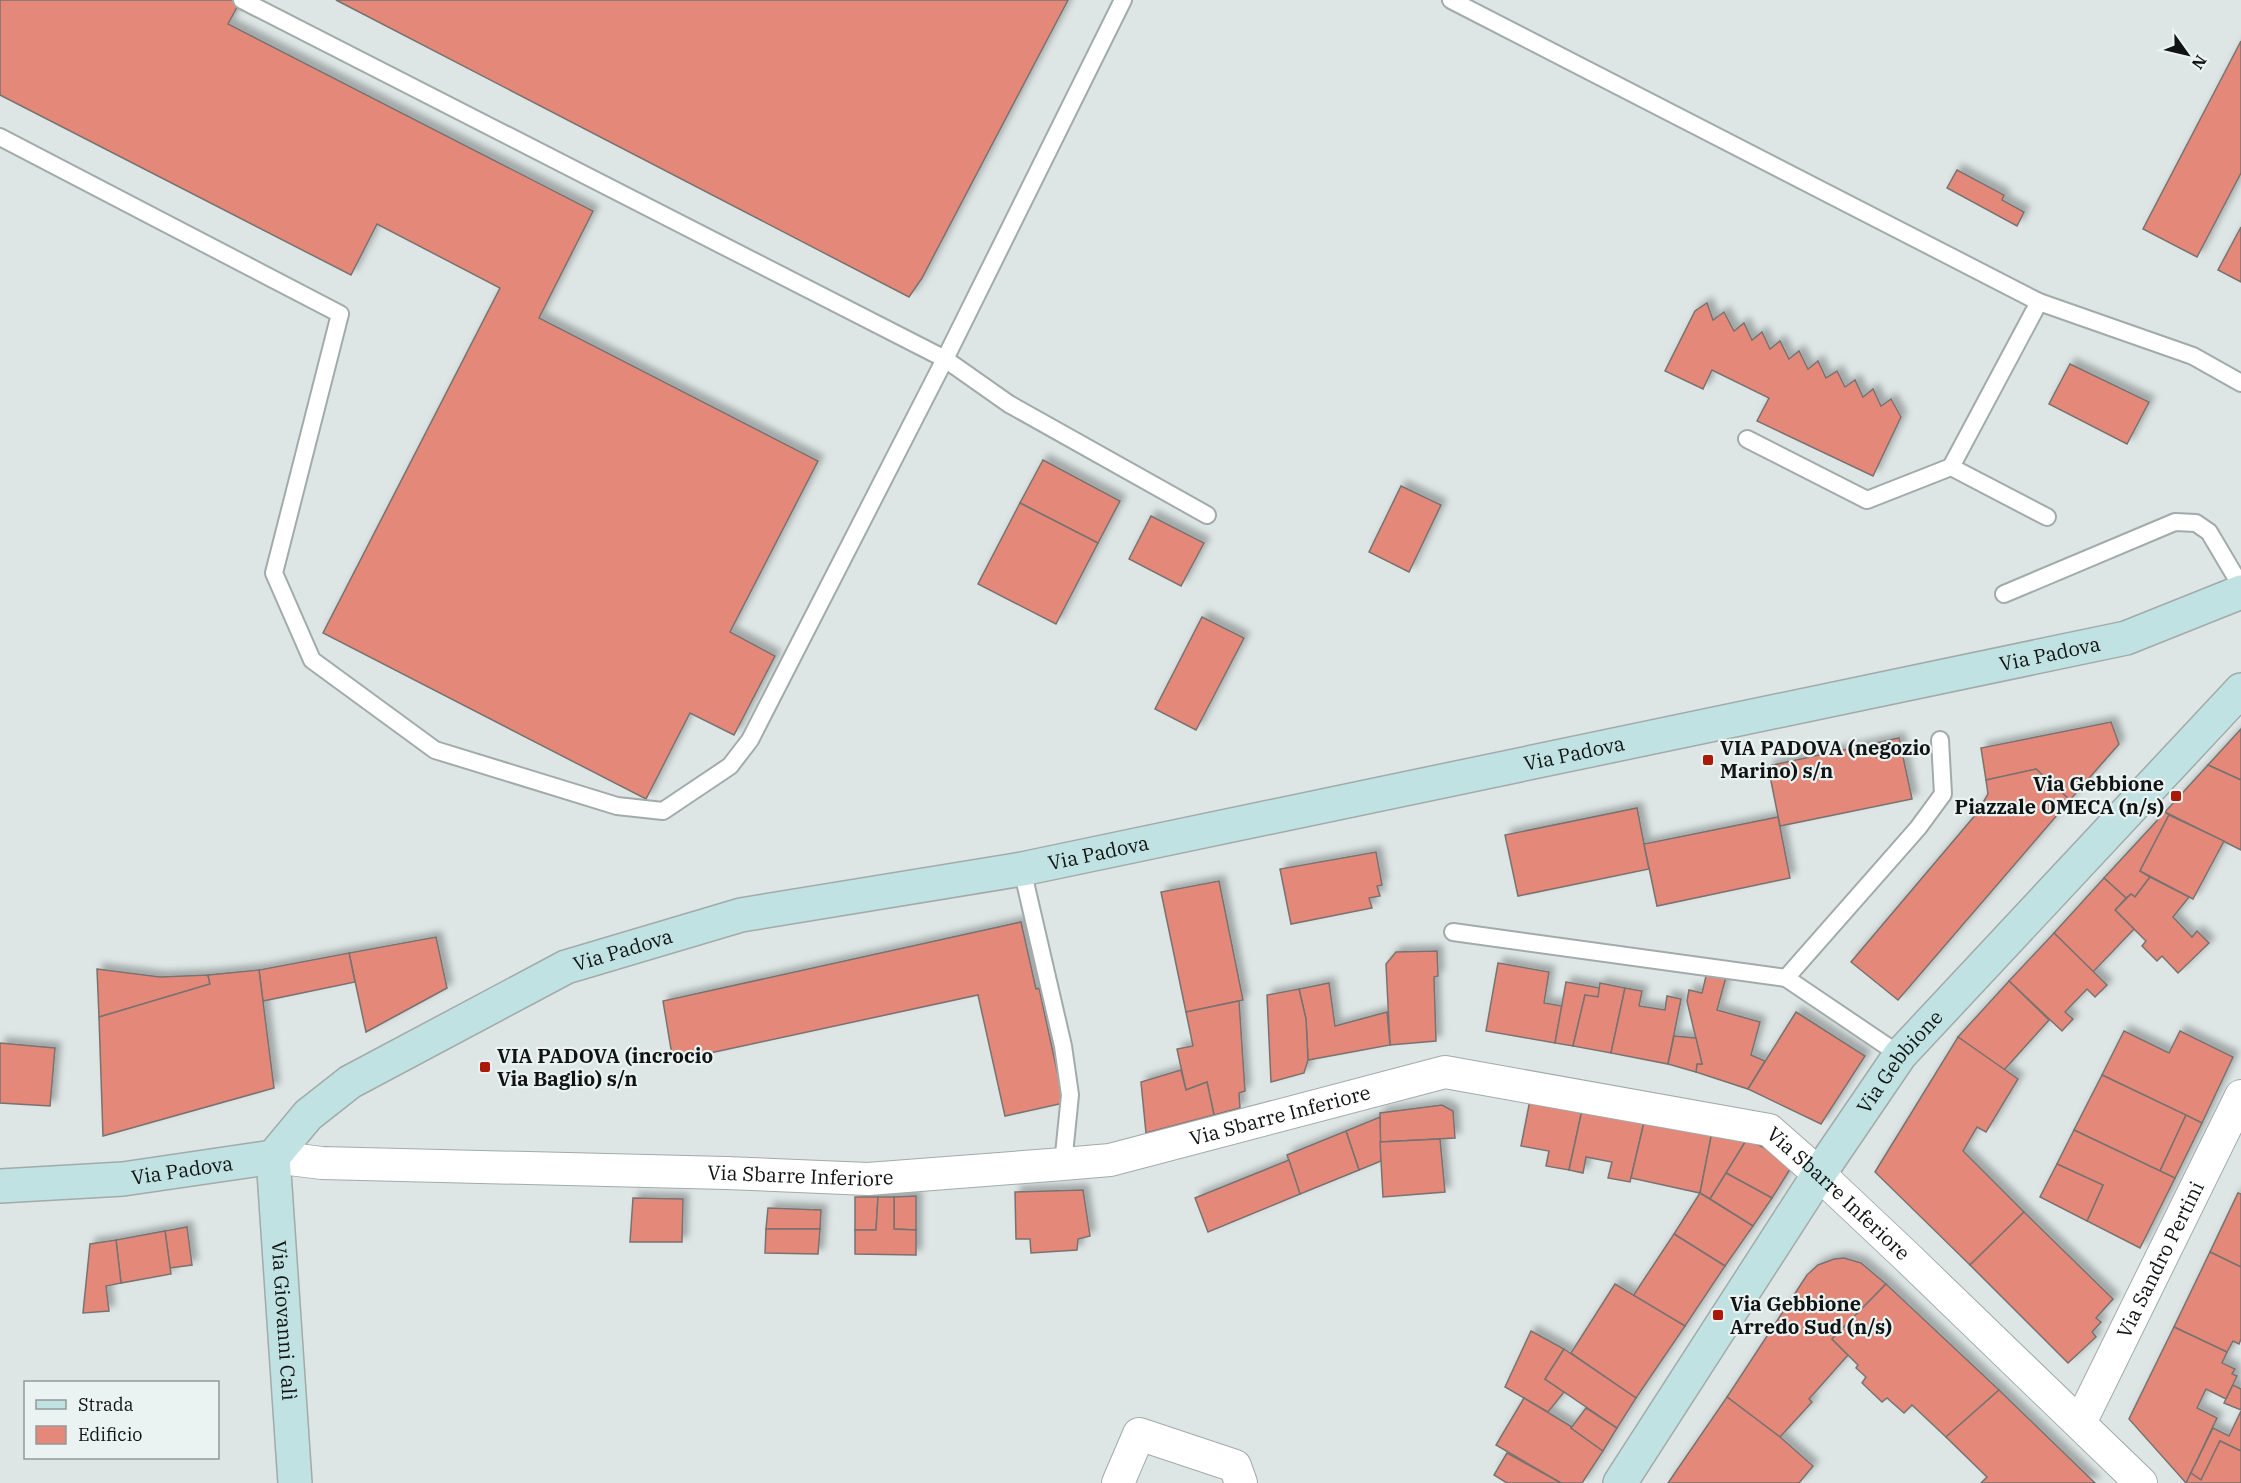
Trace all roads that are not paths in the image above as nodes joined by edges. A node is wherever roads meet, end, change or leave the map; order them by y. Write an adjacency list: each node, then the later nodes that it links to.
1 (242, 0): 6 (lane)
2 (1123, 0): 6 (lane)
3 (1451, 0): 5 (lane)
4 (0, 137): 6 (lane)
5 (2039, 302): 7 (lane); 9 (lane)
6 (945, 359): 10 (lane)
7 (2241, 383)
8 (1747, 439): 9 (lane)
9 (1951, 467): 11 (lane)
10 (1207, 515)
11 (2047, 517)
12 (2241, 586): 14 (lane)
13 (2241, 592): 17 (street, Via Padova)
14 (2004, 594)
15 (2241, 690): 20 (street, Via Gebbione)
16 (1940, 740): 19 (lane)
17 (1022, 869): 22 (street, Via Padova); 23 (lane)
18 (1453, 932): 19 (lane)
19 (1785, 978): 20 (lane)
20 (1900, 1055): 24 (street, Via Gebbione)
21 (2241, 1096): 26 (street, Via Sandro Pertini)
22 (273, 1157): 23 (street, Via Sbarre Inferiore); 25 (street, Via Padova); 27 (street, Via Giovanni Calì)
23 (1063, 1164): 24 (street, Via Sbarre Inferiore)
24 (1819, 1174): 26 (street, Via Sbarre Inferiore); 30 (street, Via Gebbione)
25 (0, 1186)
26 (2080, 1423): 31 (street, Via Sbarre Inferiore)
27 (295, 1483)
28 (1118, 1483): 29 (street)
29 (1241, 1483)
30 (1620, 1483)
31 (2141, 1483)

